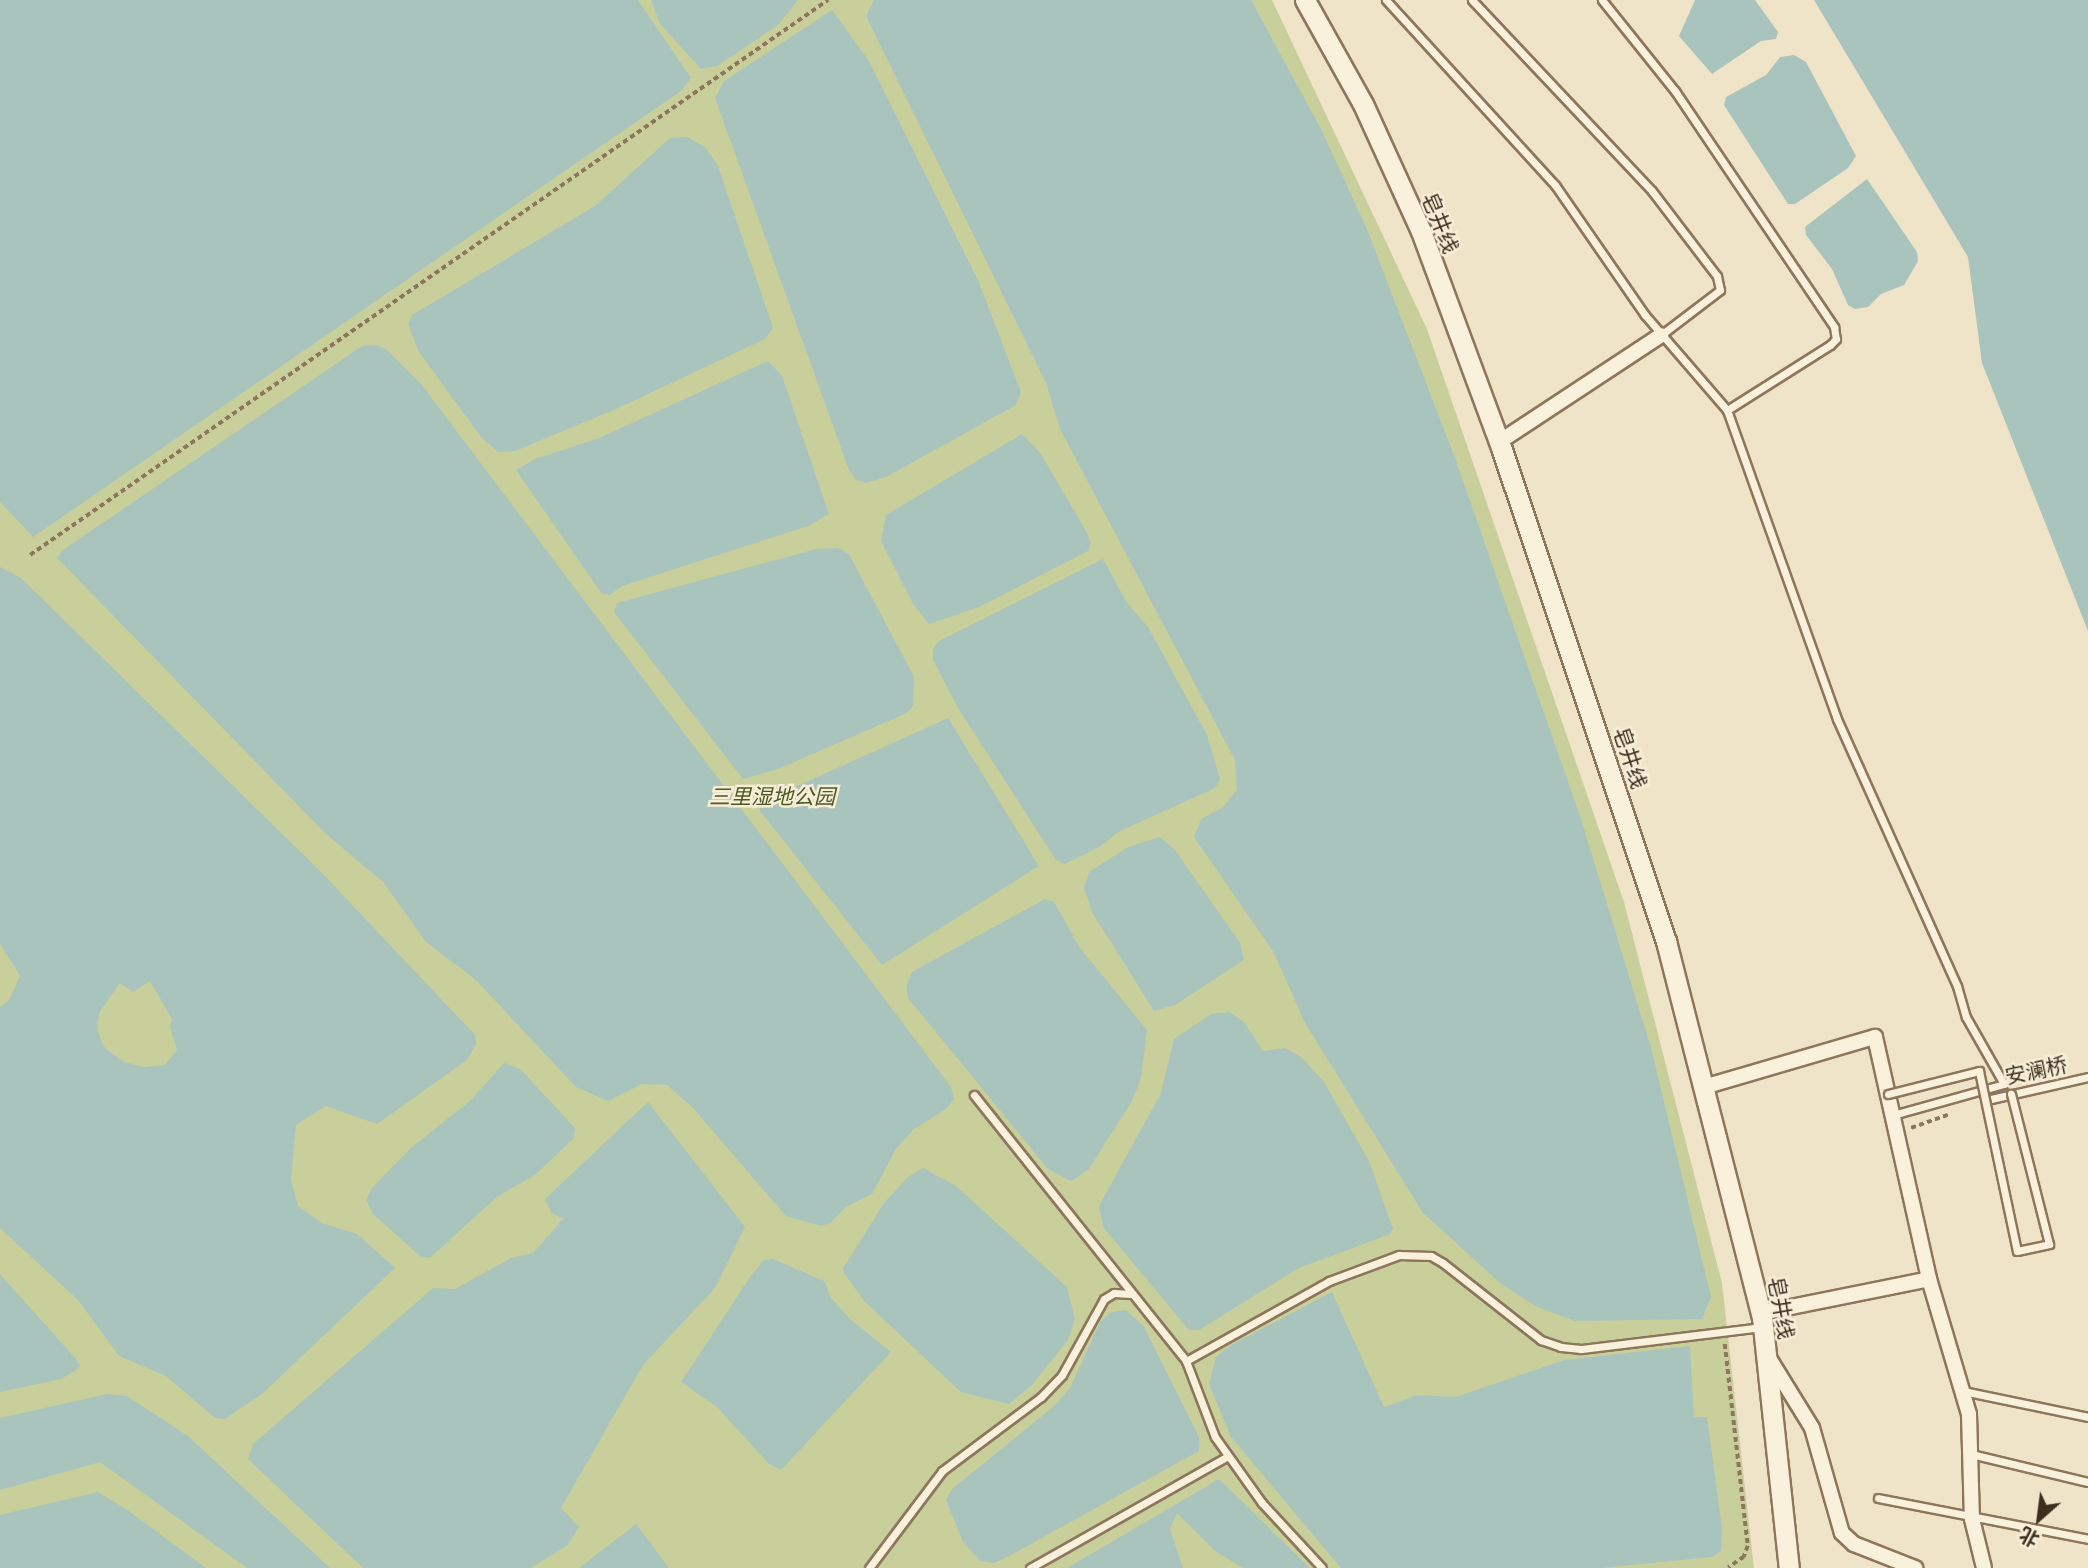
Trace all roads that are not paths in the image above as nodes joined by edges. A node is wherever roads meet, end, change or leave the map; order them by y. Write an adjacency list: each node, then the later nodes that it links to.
1 (1305, 0): 7 (street, 皂井线)
2 (1386, 0): 5 (lane)
3 (1472, 0): 5 (lane)
4 (1602, 0): 6 (lane)
5 (1661, 335): 6 (lane); 7 (street)
6 (1727, 410): 14 (lane)
7 (1499, 442): 9 (street, 皂井线)
8 (2088, 1077): 11 (lane, 安澜桥)
9 (1707, 1086): 10 (street); 17 (street, 皂井线)
10 (1888, 1094): 11 (lane, bridge); 14 (street)
11 (2011, 1094): 13 (lane, 安澜桥)
12 (974, 1095): 16 (lane)
13 (1991, 1098)
14 (1893, 1115): 15 (street)
15 (1929, 1279): 17 (street); 20 (street)
16 (1130, 1294): 19 (lane); 28 (lane)
17 (1763, 1320): 18 (street, 皂井线); 19 (lane)
18 (1767, 1355): 31 (street, 皂井线); 32 (street)
19 (1186, 1361): 23 (lane)
20 (1963, 1391): 21 (lane); 22 (street)
21 (2088, 1417)
22 (1970, 1454): 24 (lane); 26 (street)
23 (1228, 1455): 29 (lane); 30 (lane)
24 (2088, 1482)
25 (1878, 1498): 26 (lane)
26 (1972, 1516): 27 (lane); 33 (street)
27 (2088, 1539)
28 (869, 1568)
29 (1030, 1568)
30 (1322, 1568)
31 (1789, 1568)
32 (1915, 1568)
33 (1984, 1568)

